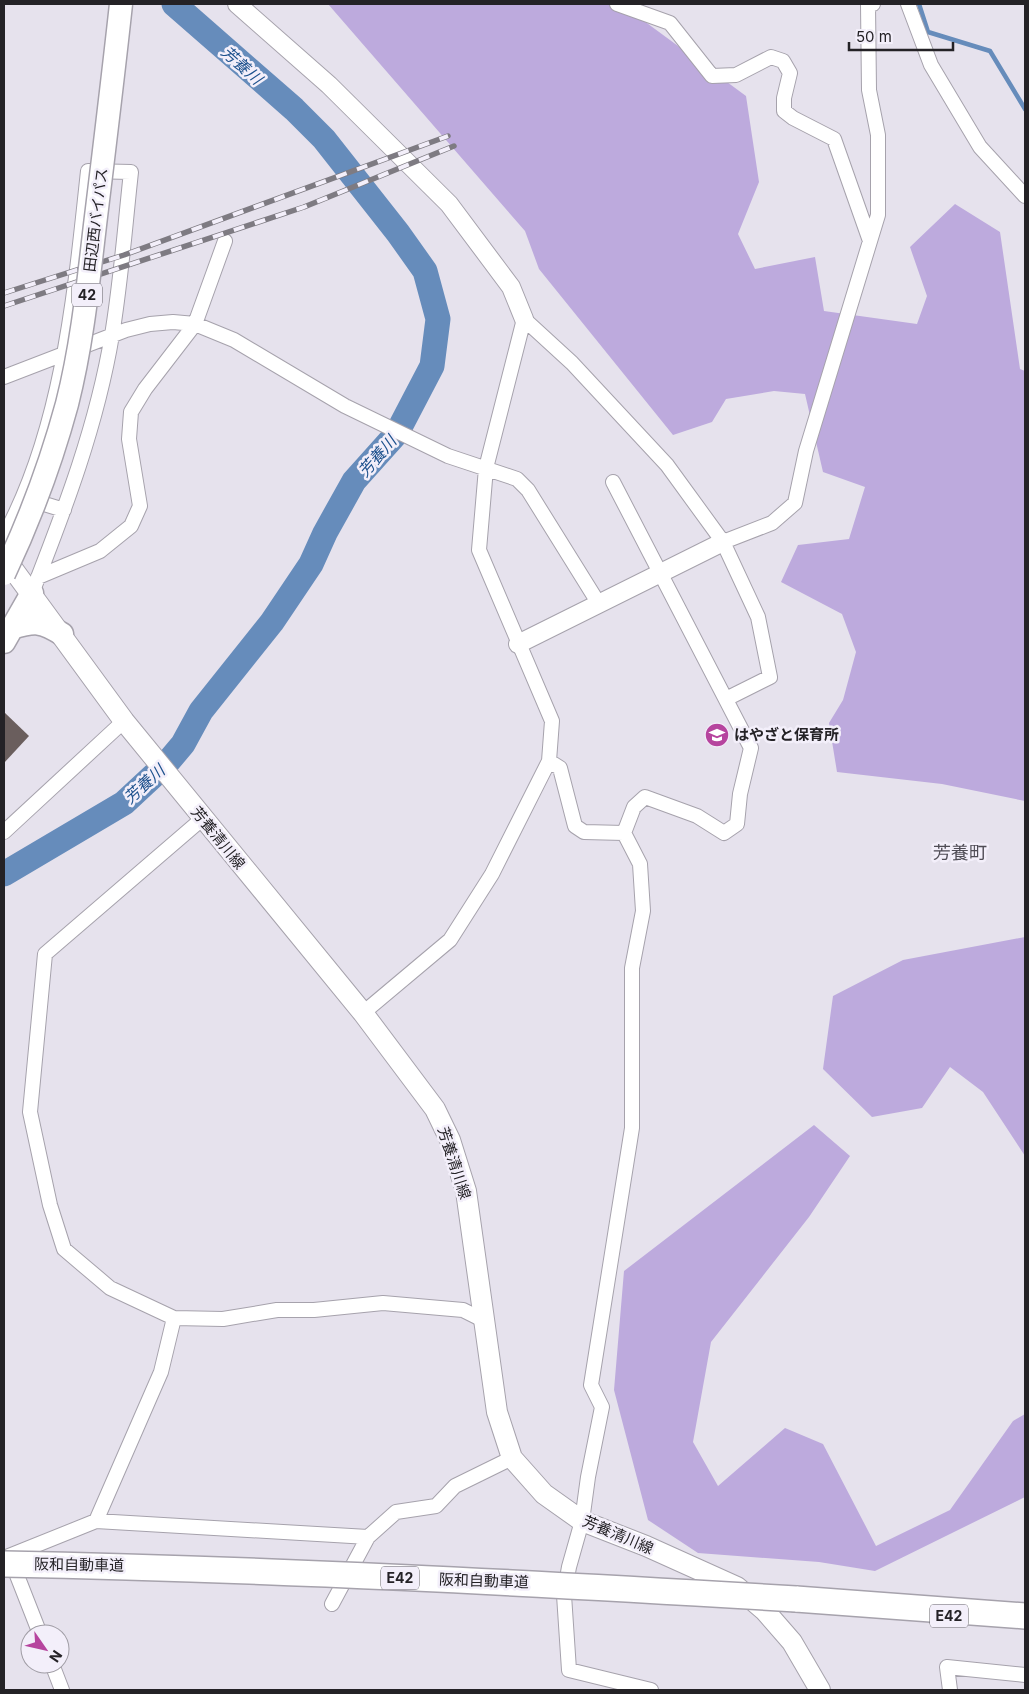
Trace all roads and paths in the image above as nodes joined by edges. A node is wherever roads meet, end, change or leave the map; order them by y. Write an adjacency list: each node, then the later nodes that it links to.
1 (121, 4): 22 (highway, 田辺西バイパス / 42, bridge)
2 (238, 4): 9 (street)
3 (617, 4): 8 (street)
4 (874, 4): 8 (street)
5 (908, 4): 6 (street)
6 (1025, 196)
7 (225, 241): 10 (street)
8 (870, 241): 19 (street)
9 (524, 320): 14 (street); 19 (street)
10 (195, 324): 11 (street); 14 (street); 23 (street)
11 (112, 335): 12 (street); 12 (street); 17 (street)
12 (64, 353): 13 (street); 16 (street)
13 (4, 376)
14 (486, 468): 24 (street); 27 (street)
15 (613, 482): 21 (street)
16 (25, 488): 17 (street); 18 (street)
17 (64, 510): 23 (street)
18 (4, 536)
19 (723, 542): 21 (street); 28 (street)
20 (4, 557): 23 (main road, 芳養清川線)
21 (661, 573): 24 (street); 28 (street)
22 (4, 574)
23 (35, 585): 25 (main road, 芳養清川線); 26 (highway)
24 (599, 604): 27 (street)
25 (62, 634): 26 (highway); 29 (main road, 芳養清川線)
26 (8, 635)
27 (518, 644): 30 (street)
28 (726, 700): 33 (street)
29 (128, 725): 31 (main road, 芳養清川線); 32 (street)
30 (549, 761): 33 (street); 34 (street)
31 (198, 813): 34 (main road, 芳養清川線); 35 (street)
32 (4, 832)
33 (624, 833): 39 (street)
34 (363, 1013): 36 (main road, 芳養清川線)
35 (174, 1318): 36 (street); 38 (street)
36 (483, 1320): 37 (main road, 芳養清川線)
37 (512, 1458): 39 (main road, 芳養清川線); 40 (street)
38 (96, 1521): 40 (street); 41 (street)
39 (582, 1521): 50 (street); 51 (main road, 芳養清川線)
40 (368, 1537): 42 (street)
41 (6, 1559): 43 (highway, 阪和自動車道 / E42, bridge); 45 (street)
42 (332, 1604)
43 (873, 1606): 44 (highway, 阪和自動車道 / E42); 46 (highway, 阪和自動車道 / E42)
44 (1025, 1616)
45 (35, 1624)
46 (1025, 1626)
47 (56, 1674): 49 (street)
48 (1025, 1675): 52 (street)
49 (62, 1690)
50 (651, 1690)
51 (820, 1690)
52 (950, 1690)

